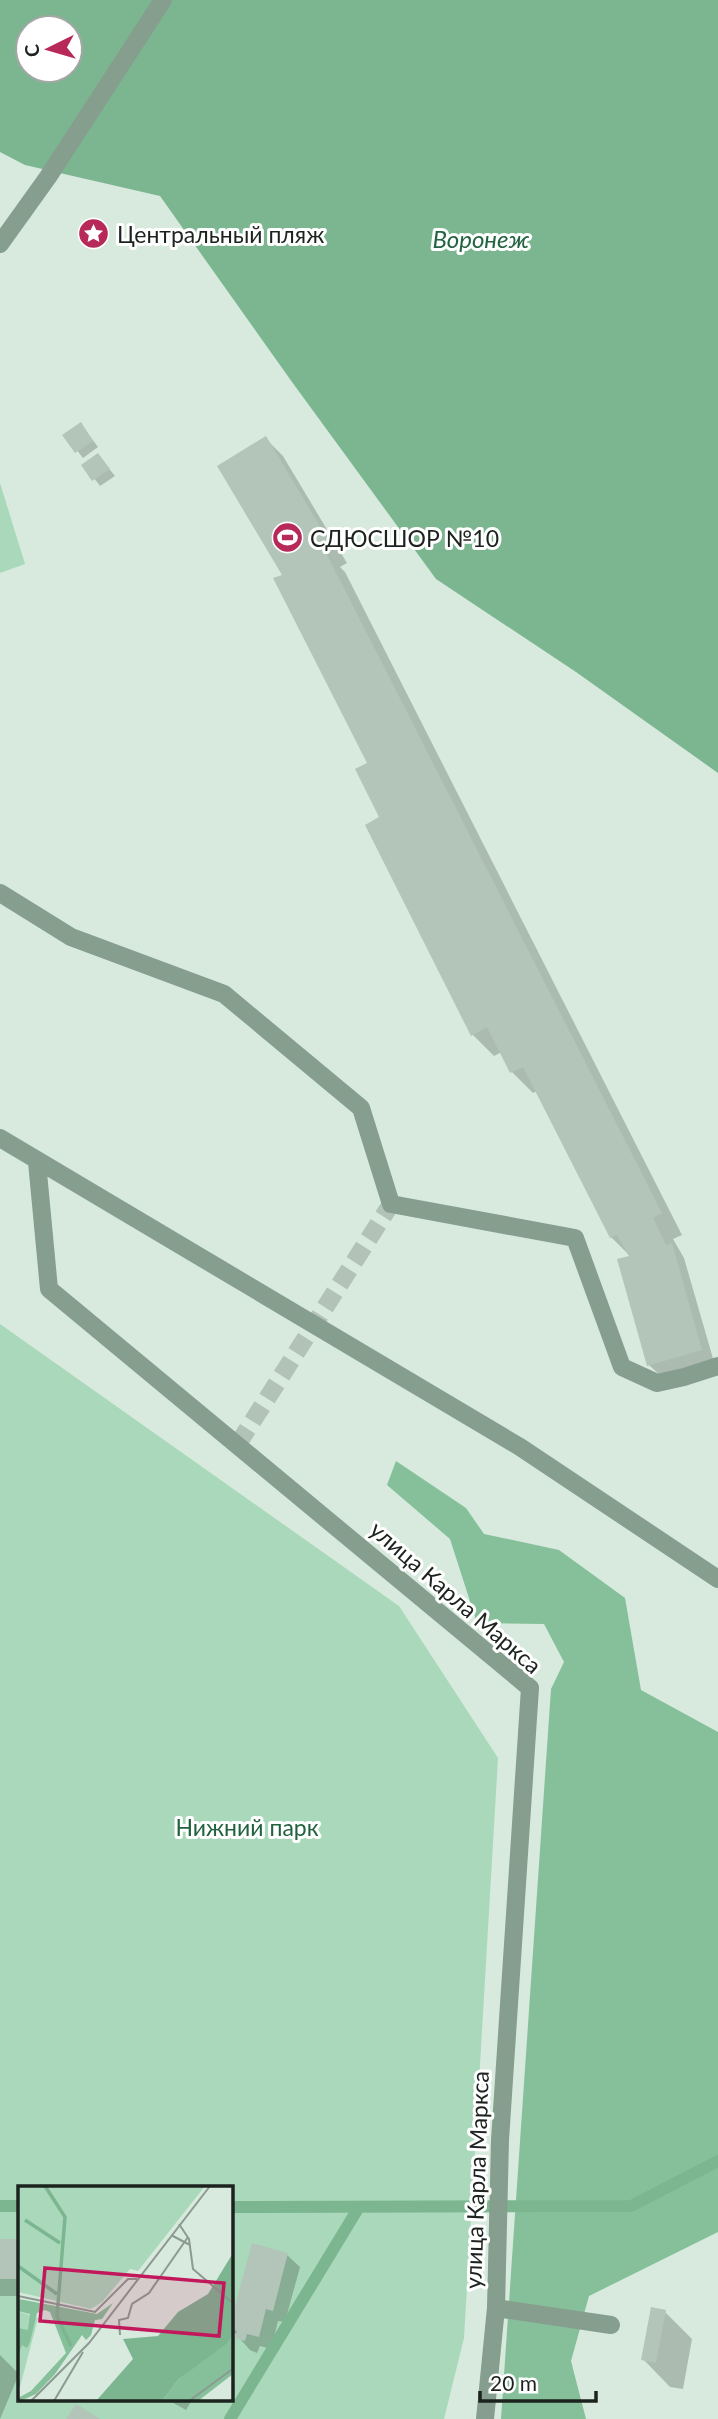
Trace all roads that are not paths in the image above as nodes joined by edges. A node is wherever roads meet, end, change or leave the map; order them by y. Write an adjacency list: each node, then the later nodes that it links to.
1 (163, 0): 2 (street)
2 (0, 244)
3 (0, 893): 6 (street)
4 (0, 1138): 5 (street)
5 (37, 1162): 7 (street); 8 (street, улица Карла Маркса)
6 (718, 1366)
7 (718, 1579)
8 (496, 2308): 9 (street); 10 (street, улица Карла Маркса)
9 (611, 2325)
10 (485, 2419)

